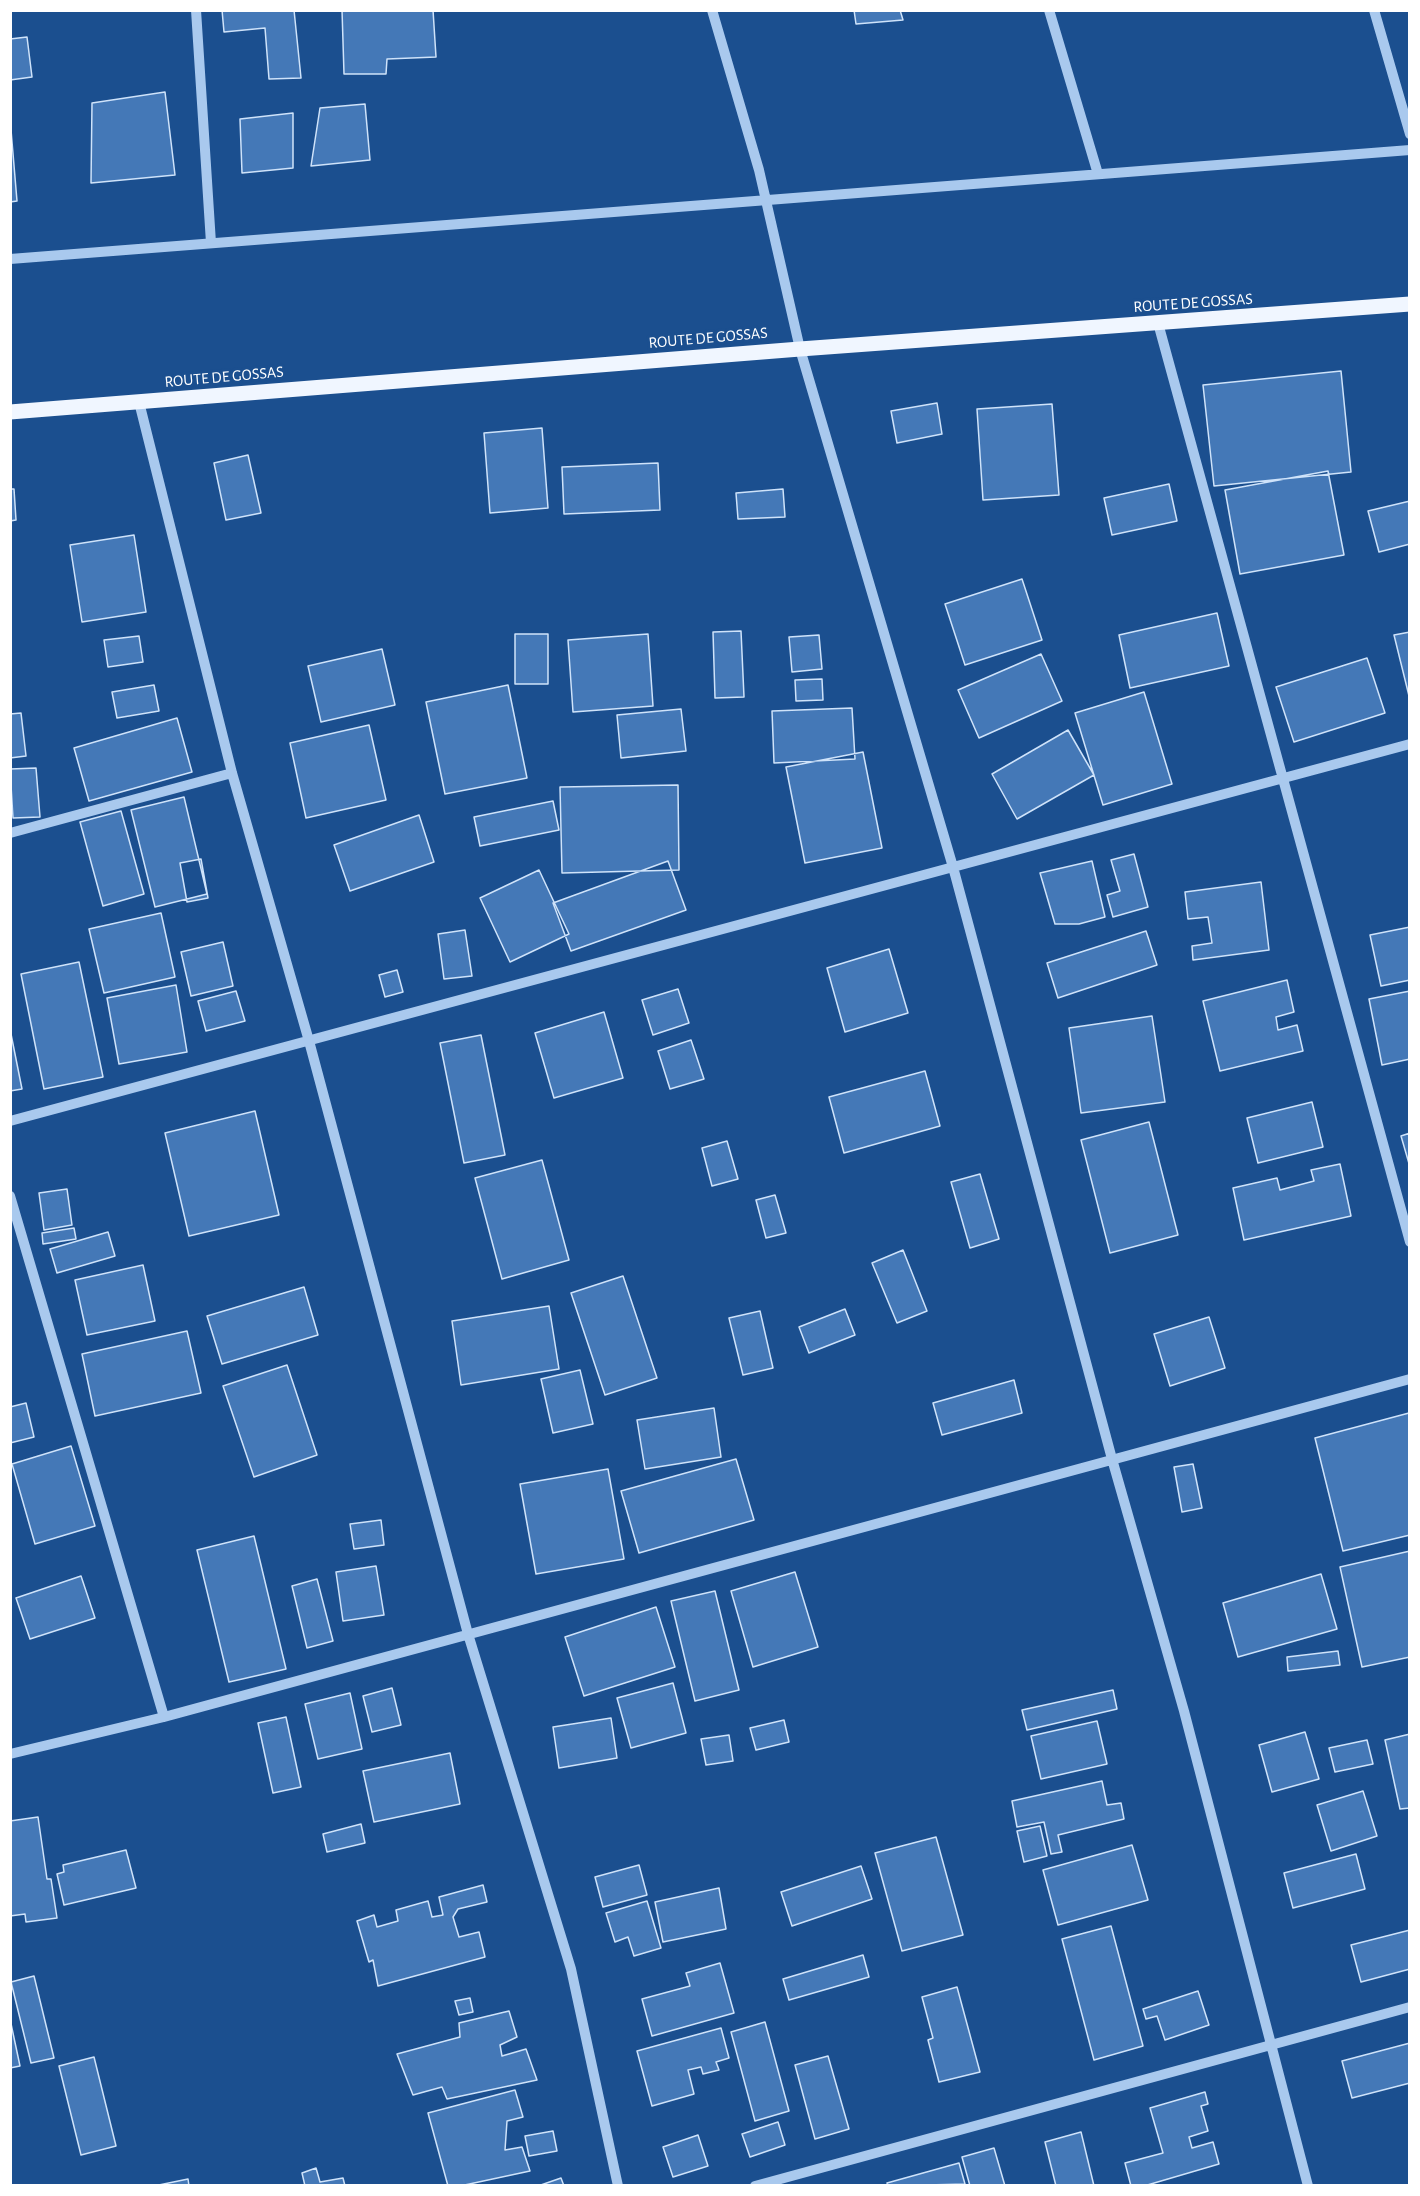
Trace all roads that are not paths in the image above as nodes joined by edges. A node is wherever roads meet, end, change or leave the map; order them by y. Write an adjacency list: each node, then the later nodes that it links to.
1 (196, 10): 9 (street)
2 (712, 10): 8 (street)
3 (1049, 10): 7 (street)
4 (1374, 10): 5 (street)
5 (1410, 134)
6 (1410, 150): 7 (street)
7 (1098, 174): 8 (street)
8 (764, 200): 9 (street); 13 (street)
9 (211, 243): 10 (street)
10 (10, 259)
11 (1410, 304): 12 (main road, ROUTE DE GOSSAS)
12 (1158, 323): 13 (main road, ROUTE DE GOSSAS); 18 (street)
13 (800, 349): 14 (main road, ROUTE DE GOSSAS); 20 (street)
14 (139, 402): 15 (main road, ROUTE DE GOSSAS); 17 (street)
15 (10, 412)
16 (1410, 744): 18 (street)
17 (232, 773): 19 (street); 21 (street)
18 (1284, 777): 20 (street); 24 (street)
19 (10, 833)
20 (953, 867): 21 (street); 26 (street)
21 (309, 1041): 22 (street); 27 (street)
22 (10, 1121)
23 (10, 1196): 28 (street)
24 (1410, 1242)
25 (1410, 1379): 26 (street)
26 (1112, 1459): 27 (street); 31 (street)
27 (468, 1634): 28 (street); 32 (street)
28 (164, 1716): 29 (street)
29 (10, 1754)
30 (1410, 2007): 31 (street)
31 (1270, 2045): 33 (street); 34 (street)
32 (618, 2186)
33 (754, 2186)
34 (1308, 2186)

